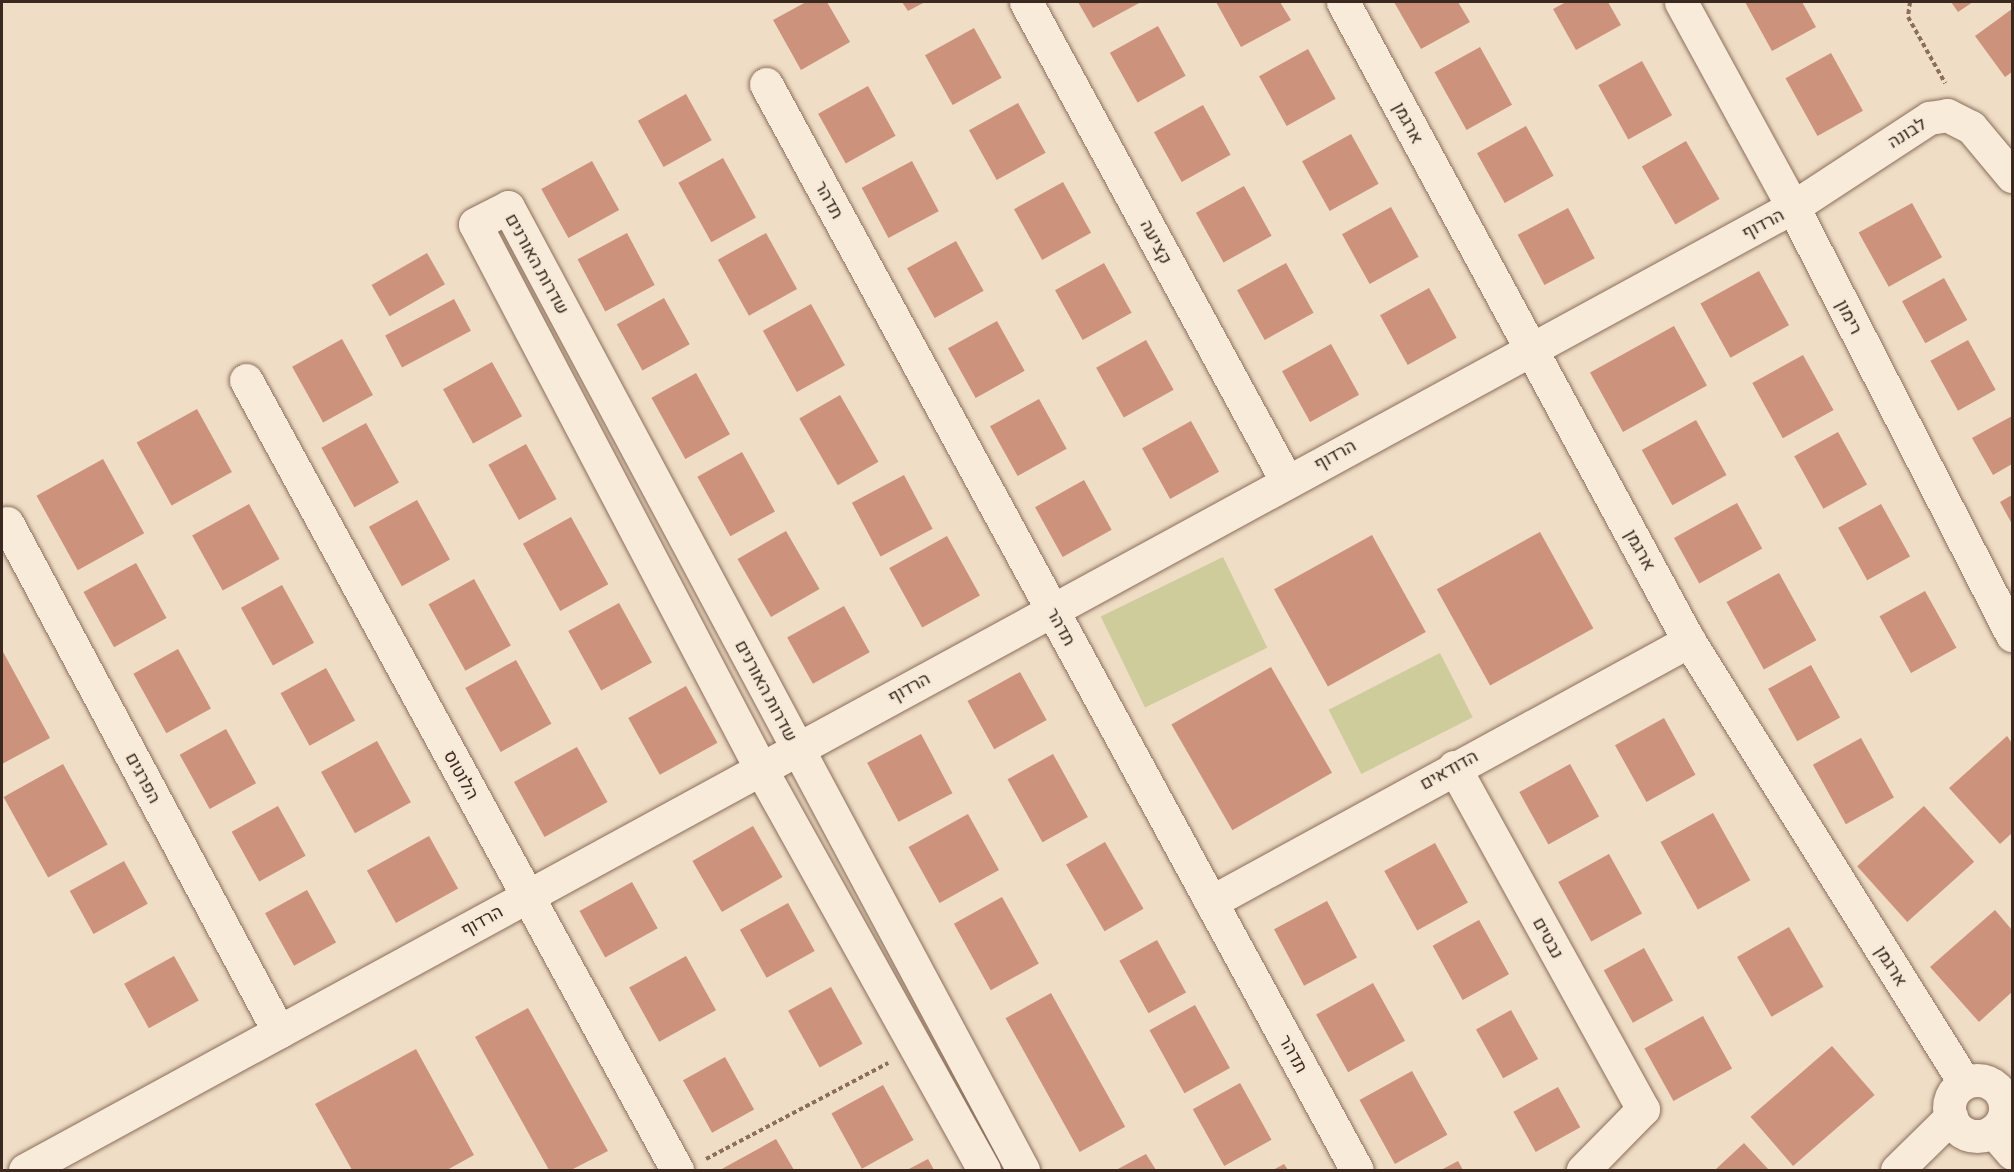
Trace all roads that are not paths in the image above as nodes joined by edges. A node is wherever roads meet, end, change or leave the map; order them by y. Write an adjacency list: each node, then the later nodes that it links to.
1 (1026, 2): 9 (street, קציעה)
2 (1343, 2): 7 (street, ארגמן)
3 (1681, 2): 6 (street, רימון)
4 (766, 84): 11 (street, תדהר)
5 (2013, 176): 6 (street, לבונה)
6 (1793, 207): 7 (street, הרדוף); 12 (street, רימון)
7 (1530, 349): 9 (street, הרדוף); 13 (street, ארגמן)
8 (246, 380): 17 (street, הלוטוס)
9 (1287, 482): 11 (street, הרדוף)
10 (7, 523): 19 (street, הפרגים)
11 (1052, 610): 14 (street, הרדוף); 18 (street, תדהר)
12 (2013, 635)
13 (1689, 641): 15 (street, הדודאים); 20 (street, ארגמן)
14 (797, 749): 16 (street, הרדוף); 16 (street, שדרות האורנים); 25 (street, שדרות האורנים)
15 (1454, 767): 18 (street, הדודאים); 27 (street, נבטים)
16 (761, 769): 17 (street, הרדוף); 24 (street, שדרות האורנים)
17 (528, 896): 19 (street, הרדוף); 22 (street, הלוטוס)
18 (1210, 902): 26 (street, תדהר)
19 (279, 1032): 23 (street, הרדוף)
20 (1997, 1084): 21 (street); 21 (street)
21 (1980, 1134): 28 (street); 29 (street)
22 (686, 1168)
23 (25, 1170)
24 (984, 1170)
25 (1023, 1170)
26 (1357, 1170)
27 (1583, 1170)
28 (1897, 1170)
29 (1925, 1170)

